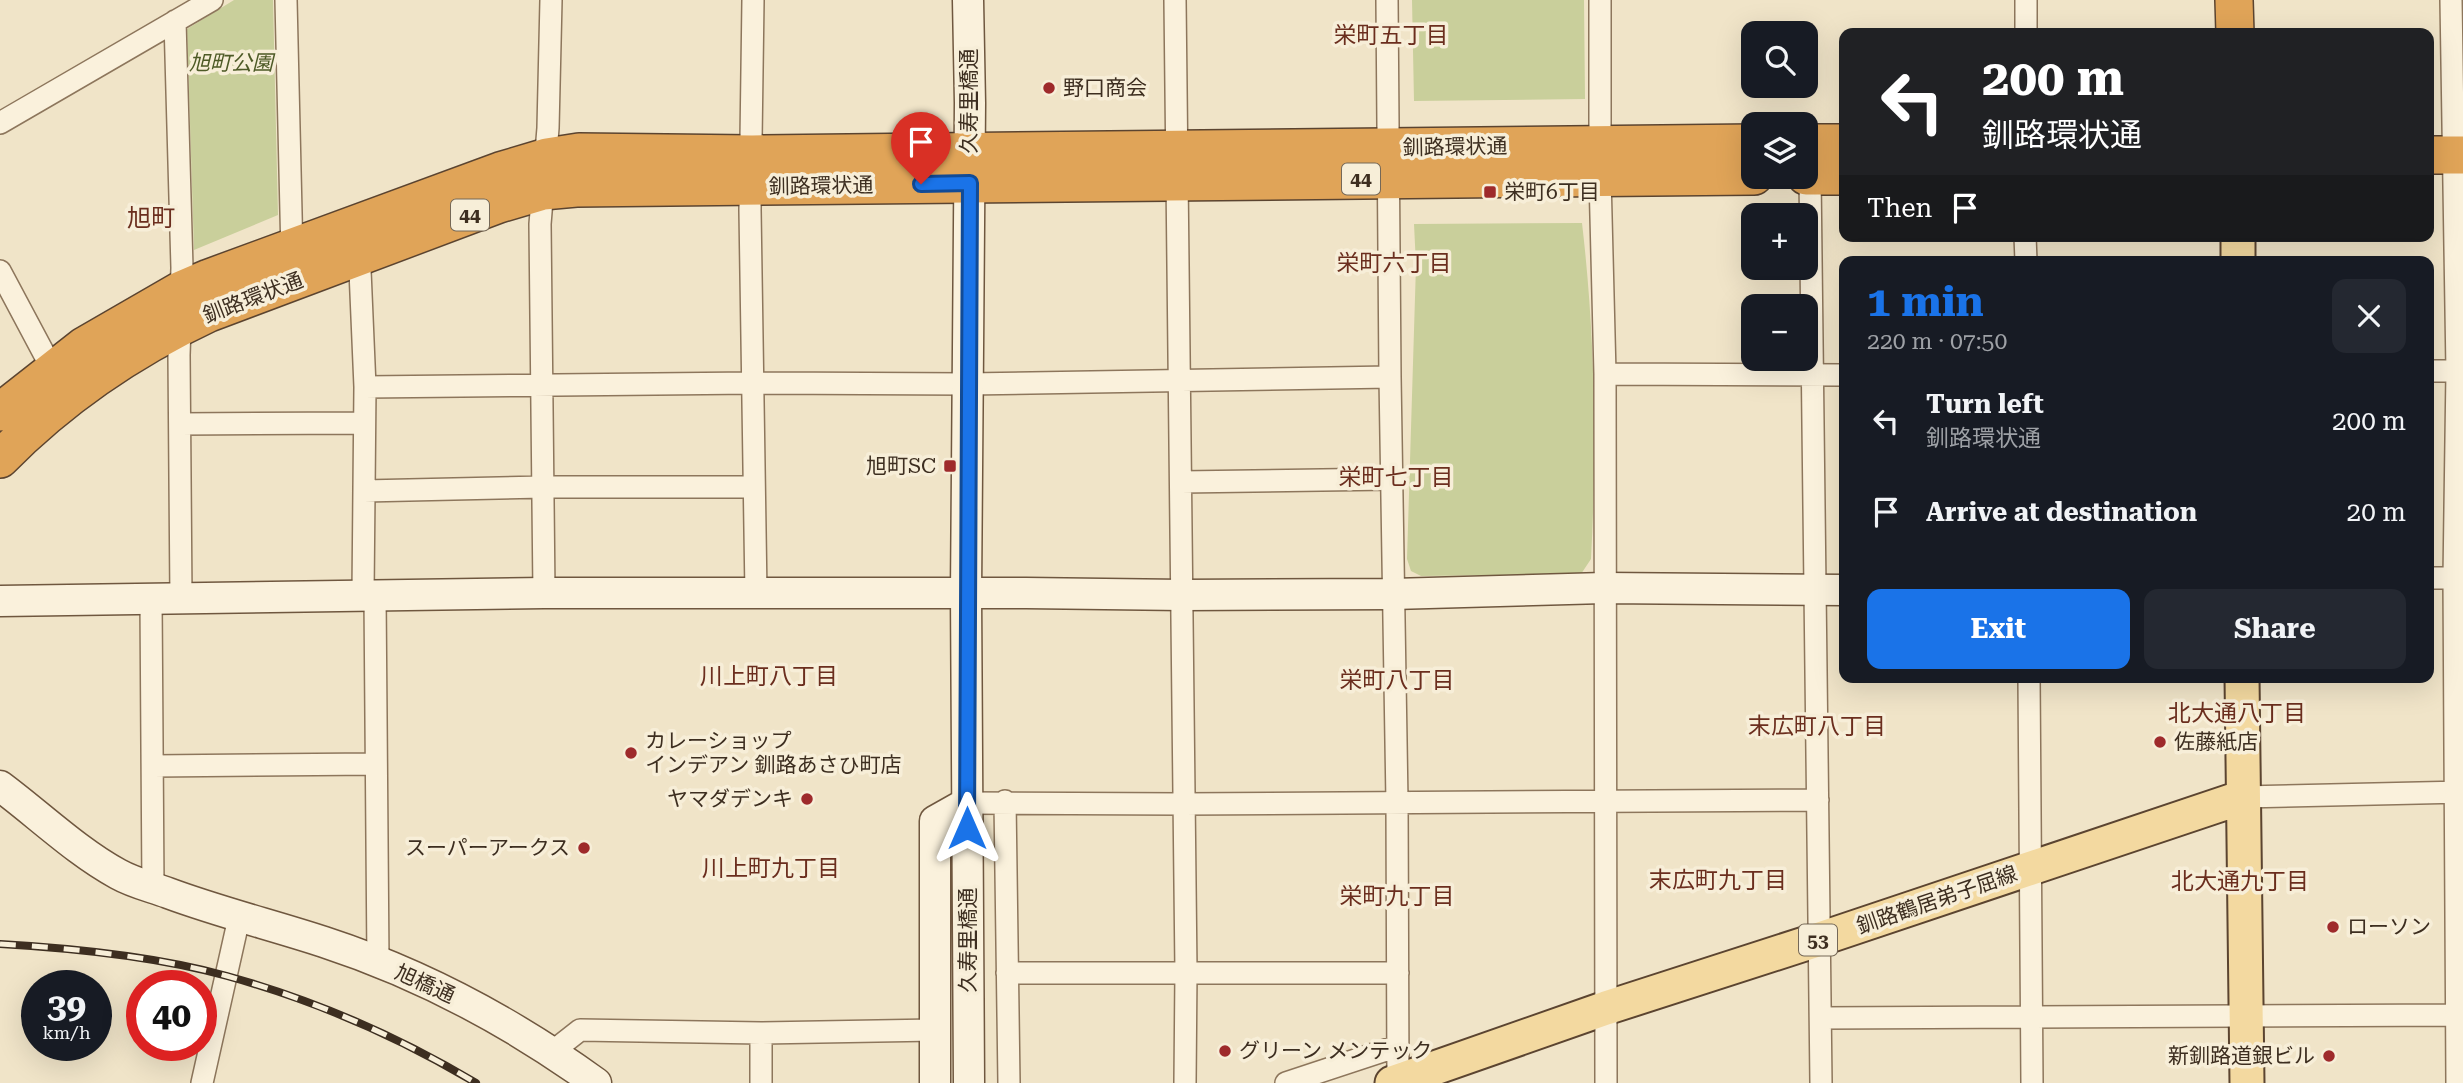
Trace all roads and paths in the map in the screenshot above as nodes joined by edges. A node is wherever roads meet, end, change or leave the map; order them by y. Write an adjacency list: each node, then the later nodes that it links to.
1 (212, 0): 12 (street)
2 (286, 0): 29 (street)
3 (551, 0): 25 (street)
4 (753, 0): 24 (street)
5 (968, 0): 22 (street, 久寿里橋通)
6 (1175, 0): 21 (street)
7 (1387, 0): 20 (street)
8 (1600, 0): 19 (street)
9 (2026, 0): 13 (street)
10 (2234, 0): 14 (highway)
11 (2451, 0): 18 (street)
12 (175, 21): 15 (street); 31 (street)
13 (2026, 28)
14 (2235, 28)
15 (0, 123)
16 (1741, 144): 19 (highway, 釧路環状通 / 44)
17 (1839, 148): 23 (highway)
18 (2448, 155): 34 (street)
19 (1600, 160): 20 (highway, 釧路環状通 / 44); 26 (highway, 釧路環状通 / 44); 35 (street)
20 (1388, 164): 21 (highway, 釧路環状通 / 44); 38 (street)
21 (1177, 166): 22 (highway, 釧路環状通 / 44); 39 (street)
22 (970, 167): 24 (highway, 釧路環状通 / 44); 43 (street, 久寿里橋通)
23 (1818, 167)
24 (752, 171): 25 (highway, 釧路環状通 / 44); 40 (street)
25 (545, 174): 28 (highway, 釧路環状通 / 44); 42 (street)
26 (1741, 175)
27 (1816, 189): 37 (street)
28 (358, 241): 29 (highway, 釧路環状通 / 44); 44 (street)
29 (293, 265): 31 (highway, 釧路環状通 / 44); 32 (highway, 釧路環状通 / 44)
30 (0, 271): 41 (street)
31 (181, 290): 32 (street); 41 (highway, 釧路環状通 / 44)
32 (180, 326): 41 (highway, 釧路環状通 / 44); 47 (street)
33 (2434, 371): 34 (street)
34 (2460, 371): 55 (street)
35 (1605, 374): 37 (street); 56 (street)
36 (1839, 375): 37 (street)
37 (1811, 376): 57 (street)
38 (1390, 377): 39 (street); 49 (street)
39 (1180, 380): 43 (street); 50 (street)
40 (753, 383): 42 (street); 43 (street); 52 (street)
41 (61, 384): 45 (highway, 釧路環状通 / 44); 48 (highway, 釧路環状通 / 44)
42 (543, 384): 44 (street); 51 (street)
43 (968, 384): 59 (street, 久寿里橋通)
44 (365, 387): 46 (street)
45 (0, 412)
46 (364, 423): 47 (street); 53 (street)
47 (180, 424): 64 (street)
48 (0, 458)
49 (1391, 479): 50 (street); 61 (street)
50 (1181, 482): 63 (street)
51 (544, 487): 52 (street); 53 (street); 58 (street)
52 (754, 487): 60 (street)
53 (364, 491): 62 (street)
54 (2434, 578): 55 (street)
55 (2458, 578): 72 (street)
56 (1604, 588): 57 (street); 61 (street); 77 (street)
57 (1830, 590): 74 (street)
58 (544, 593): 60 (street); 62 (street)
59 (966, 593): 60 (street); 63 (street); 78 (street, 久寿里橋通)
60 (756, 594)
61 (1393, 594): 63 (street); 76 (street)
62 (369, 595): 64 (street); 69 (street)
63 (1182, 595): 79 (street)
64 (181, 598): 65 (street)
65 (151, 600): 66 (street); 70 (street)
66 (0, 601)
67 (2029, 683): 80 (street)
68 (2242, 683): 73 (main road)
69 (376, 764): 70 (street); 84 (street)
70 (153, 766): 81 (street)
71 (0, 786): 81 (street, 旭橋通)
72 (2460, 792): 73 (street); 90 (street)
73 (2243, 797): 80 (main road, 釧路鶴居弟子屈線 / 53); 89 (main road)
74 (1818, 800): 77 (street); 83 (street)
75 (1005, 801): 78 (street); 79 (street); 86 (street)
76 (1397, 802): 77 (street); 79 (street); 87 (street)
77 (1606, 802): 88 (street)
78 (967, 803): 93 (street); 102 (street, 久寿里橋通)
79 (1183, 804): 85 (street)
80 (2029, 869): 83 (main road, 釧路鶴居弟子屈線 / 53); 91 (street)
81 (153, 888): 82 (street, 旭橋通)
82 (239, 918): 84 (street, 旭橋通); 98 (street)
83 (1820, 939): 88 (main road, 釧路鶴居弟子屈線 / 53); 92 (street)
84 (377, 962): 96 (street, 旭橋通)
85 (1186, 972): 86 (street); 87 (street); 104 (street)
86 (1007, 973): 103 (street)
87 (1398, 973): 95 (street)
88 (1606, 1008): 97 (main road, 釧路鶴居弟子屈線 / 53); 106 (street)
89 (2246, 1015): 90 (street); 91 (street); 109 (main road)
90 (2460, 1015): 110 (street)
91 (2031, 1017): 92 (street); 108 (street)
92 (1821, 1018): 107 (street)
93 (935, 1030): 94 (street); 101 (street)
94 (761, 1033): 96 (street); 100 (street)
95 (1398, 1046): 97 (street); 105 (street)
96 (552, 1052): 99 (street, 旭橋通)
97 (1396, 1082)
98 (202, 1083)
99 (596, 1083)
100 (761, 1083)
101 (935, 1083)
102 (969, 1083)
103 (1009, 1083)
104 (1185, 1083)
105 (1286, 1083)
106 (1606, 1083)
107 (1821, 1083)
108 (2032, 1083)
109 (2247, 1083)
110 (2457, 1083)

